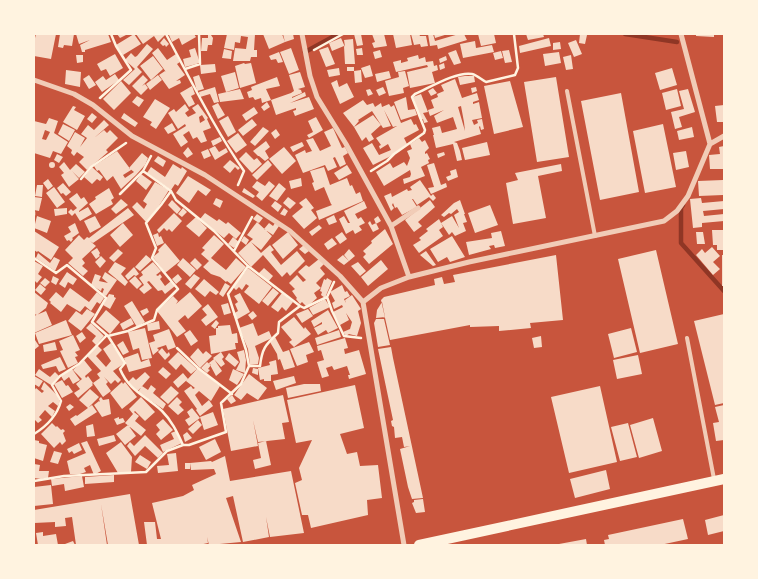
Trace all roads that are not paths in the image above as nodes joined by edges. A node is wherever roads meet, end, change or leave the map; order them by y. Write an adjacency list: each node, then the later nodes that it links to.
1 (302, 34): 8 (street)
2 (680, 34): 6 (street)
3 (34, 80): 11 (street)
4 (567, 91): 9 (lane)
5 (724, 136): 6 (street)
6 (710, 144): 9 (street)
7 (418, 208): 8 (street)
8 (391, 226): 10 (street)
9 (595, 236): 10 (street)
10 (409, 277): 11 (street)
11 (363, 302): 14 (street)
12 (687, 338): 13 (lane)
13 (719, 480): 15 (main road)
14 (404, 545)
15 (418, 545)

